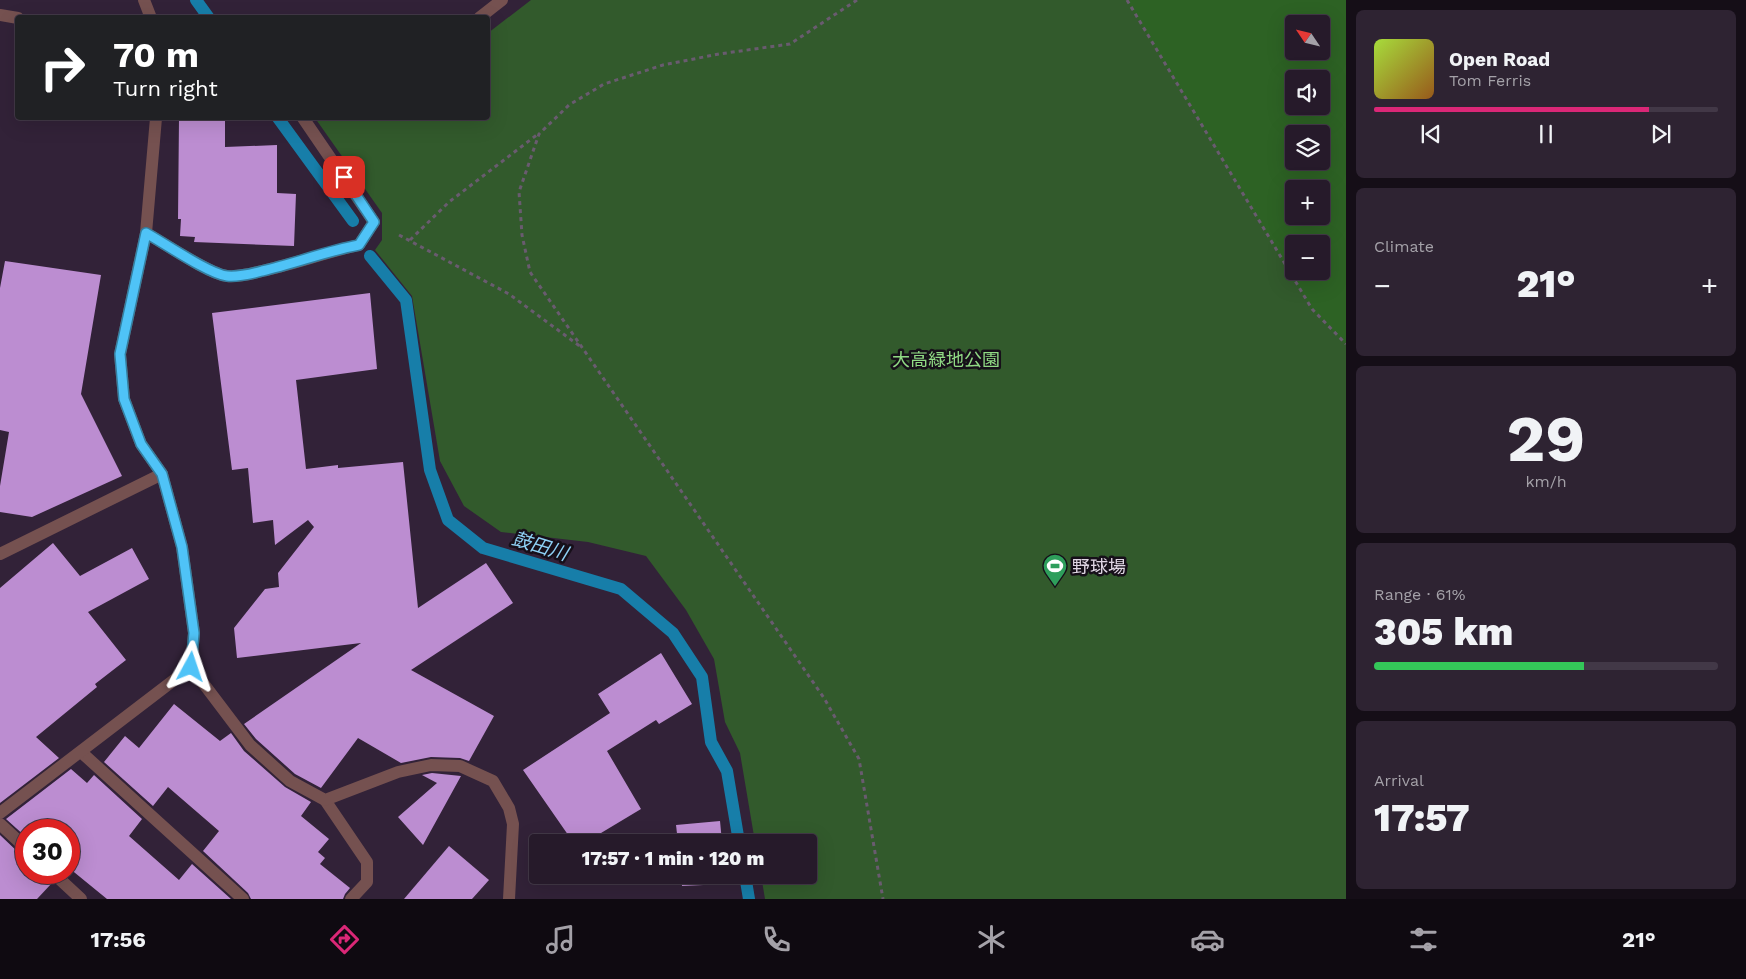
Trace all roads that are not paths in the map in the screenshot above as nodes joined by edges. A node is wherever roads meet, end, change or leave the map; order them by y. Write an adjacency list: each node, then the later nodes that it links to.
1 (144, 0): 4 (street)
2 (502, 0): 5 (street)
3 (0, 15): 6 (street)
4 (150, 15)
5 (484, 15)
6 (15, 18)
7 (156, 120): 9 (street)
8 (304, 120): 9 (street)
9 (146, 233): 10 (street)
10 (162, 474): 11 (street); 12 (street)
11 (0, 554)
12 (191, 667): 13 (street); 14 (street)
13 (81, 752): 15 (street); 20 (street)
14 (325, 800): 21 (street); 22 (street)
15 (0, 814)
16 (0, 824): 17 (street)
17 (15, 838)
18 (65, 884): 19 (street)
19 (81, 899)
20 (243, 899)
21 (351, 899)
22 (509, 899)

